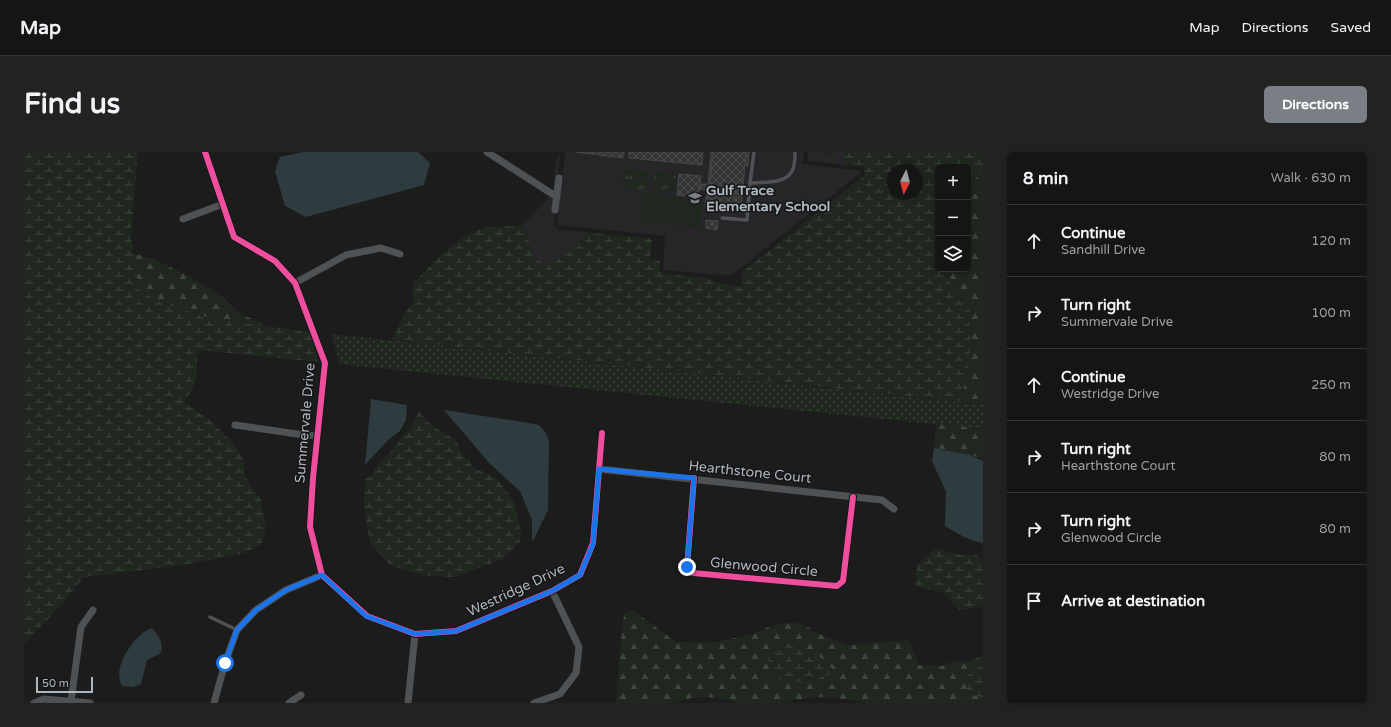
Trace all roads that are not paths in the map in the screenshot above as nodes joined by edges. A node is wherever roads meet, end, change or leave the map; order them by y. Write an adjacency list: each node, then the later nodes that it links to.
1 (205, 152): 8 (street, Summervale Drive)
2 (486, 152): 7 (street)
3 (754, 152): 6 (lane)
4 (795, 152): 6 (lane)
5 (559, 178): 7 (street)
6 (750, 183): 10 (lane)
7 (557, 197): 9 (street)
8 (223, 204): 11 (street); 13 (street, Summervale Drive)
9 (555, 210)
10 (722, 218)
11 (183, 219)
12 (400, 254): 13 (street)
13 (295, 283): 16 (street, Summervale Drive)
14 (235, 425): 16 (street)
15 (602, 433): 17 (street, Westridge Drive)
16 (317, 436): 21 (street, Summervale Drive)
17 (599, 469): 18 (street, Hearthstone Court); 22 (street, Westridge Drive)
18 (694, 478): 19 (street, Hearthstone Court); 19 (street, Glenwood Circle)
19 (853, 497): 20 (street, Hearthstone Court)
20 (894, 509)
21 (322, 575): 25 (street); 26 (street)
22 (552, 591): 26 (street, Westridge Drive); 34 (street)
23 (93, 610): 28 (street)
24 (210, 617): 25 (lane)
25 (237, 630): 31 (street)
26 (415, 634): 33 (street)
27 (301, 695): 32 (street)
28 (71, 701): 29 (street); 30 (street)
29 (34, 703)
30 (90, 703)
31 (214, 703)
32 (289, 703)
33 (408, 703)
34 (534, 703)

